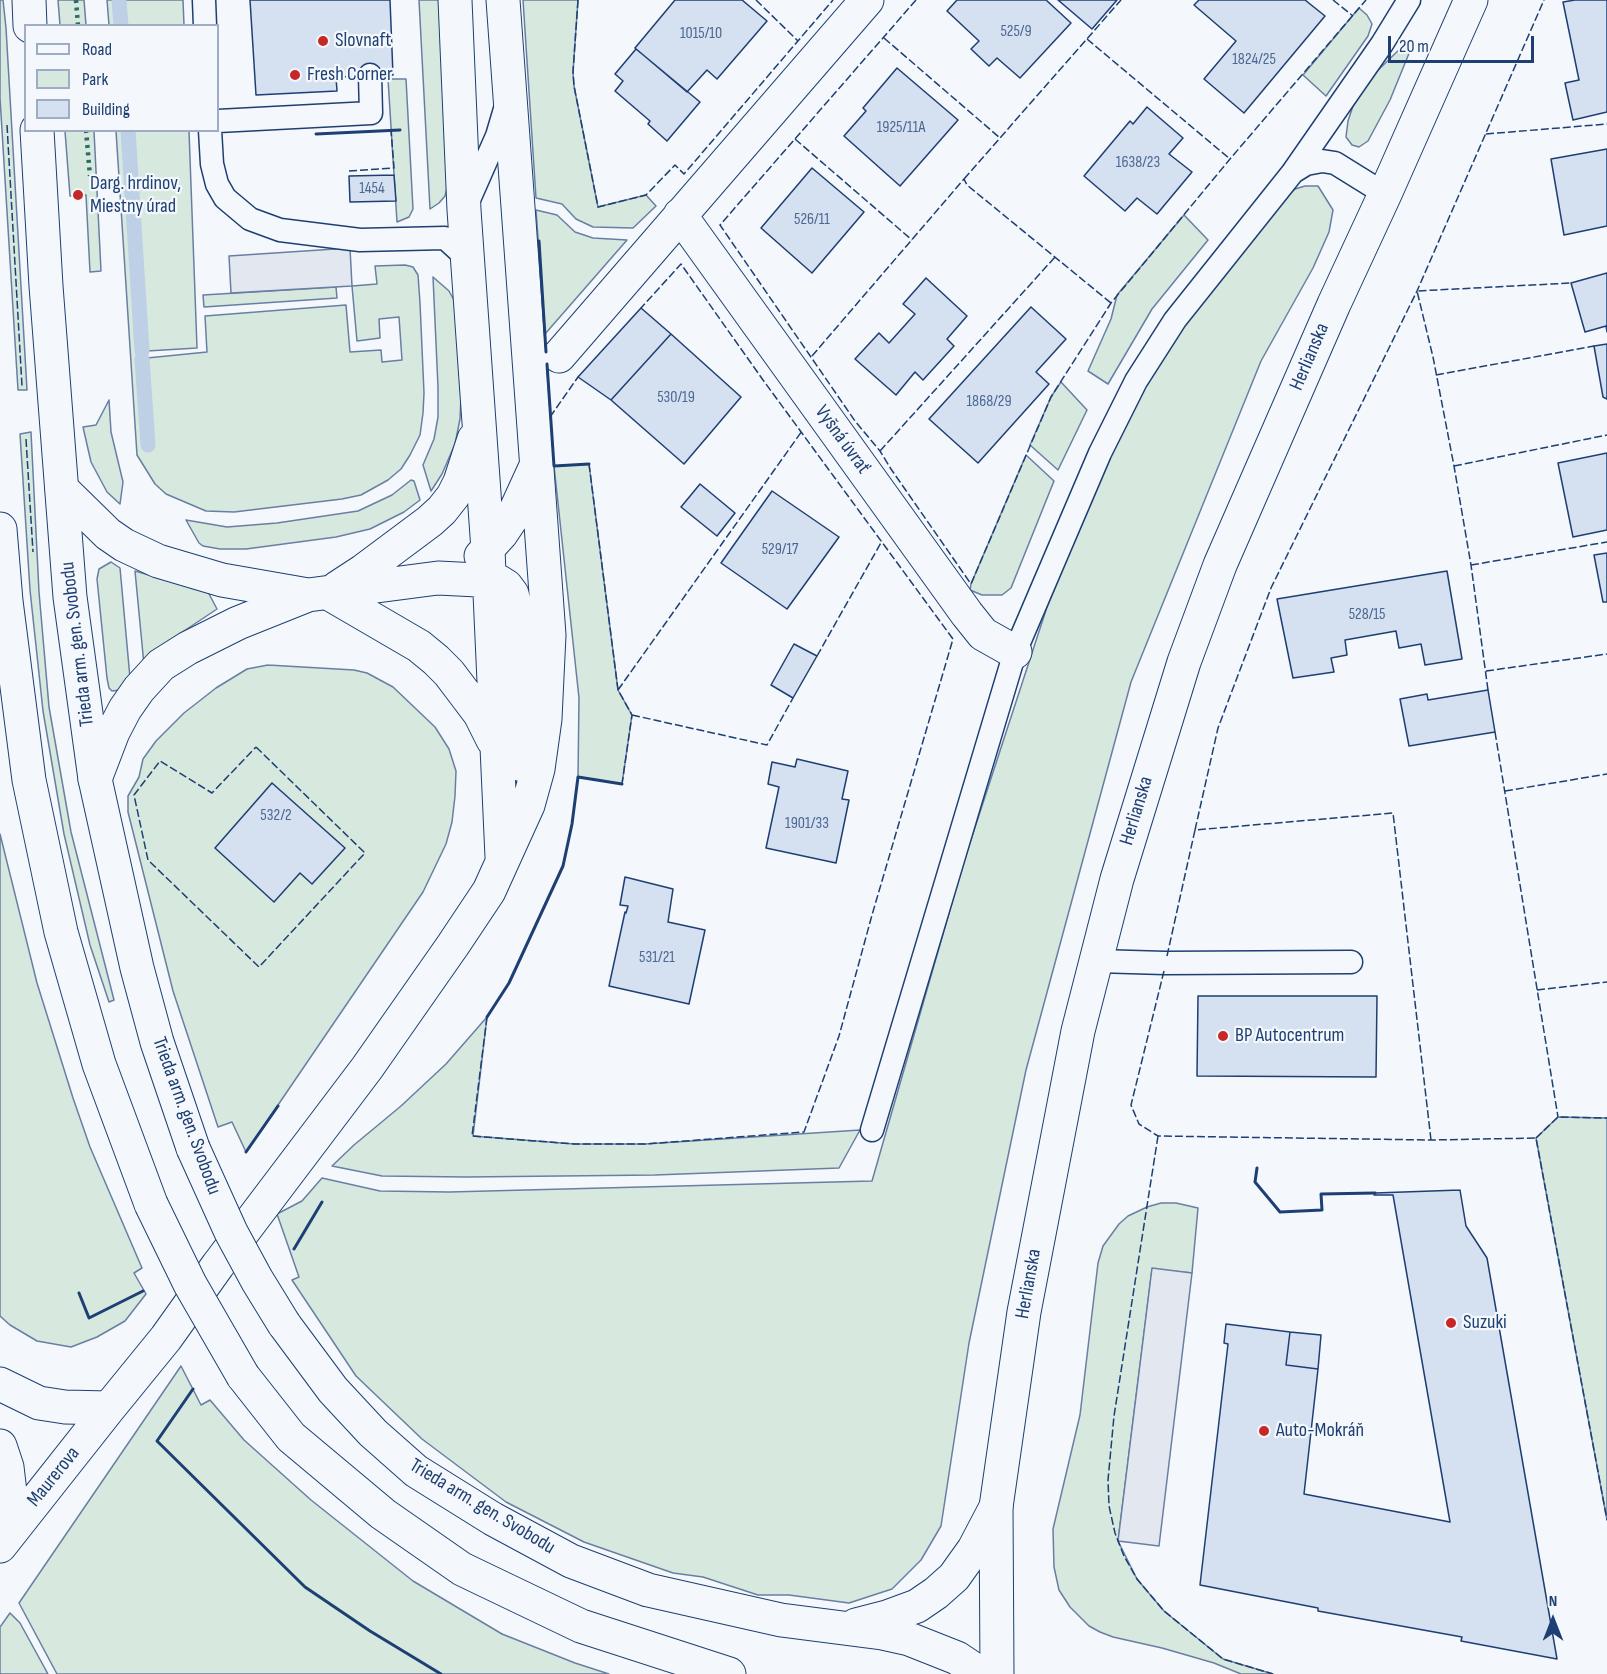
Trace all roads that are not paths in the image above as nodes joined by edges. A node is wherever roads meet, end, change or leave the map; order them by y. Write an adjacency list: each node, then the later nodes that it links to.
1 (29, 0): 8 (street)
2 (204, 0): 9 (lane)
3 (455, 0): 17 (street)
4 (503, 0): 11 (street)
5 (867, 0): 18 (street)
6 (1409, 0): 15 (lane)
7 (1471, 0): 16 (street, Herlianska)
8 (30, 24)
9 (205, 24)
10 (370, 75): 12 (lane)
11 (509, 97): 17 (lane); 22 (street)
12 (219, 121)
13 (37, 132): 23 (street, Trieda arm. gen. Svobodu)
14 (210, 132): 19 (lane)
15 (1293, 172): 16 (lane); 28 (lane)
16 (1385, 194): 32 (street, Herlianska)
17 (464, 210): 19 (street)
18 (680, 215): 20 (street); 28 (street, Vyšná úvrať)
19 (457, 249): 21 (street)
20 (559, 356)
21 (477, 380): 25 (street); 26 (street)
22 (536, 466): 25 (street); 31 (street)
23 (62, 489): 26 (street); 30 (street, Trieda arm. gen. Svobodu)
24 (0, 529): 27 (street)
25 (488, 565): 26 (street); 29 (street); 31 (street)
26 (318, 594): 29 (street); 30 (street)
27 (3, 596): 41 (street, bridge)
28 (1014, 652): 34 (lane)
29 (496, 747): 31 (street)
30 (95, 779): 40 (street, Trieda arm. gen. Svobodu, bridge)
31 (503, 864): 36 (street, Maurerova)
32 (1096, 961): 33 (lane); 38 (street, Herlianska)
33 (1351, 962)
34 (872, 1130)
35 (0, 1384): 36 (street)
36 (109, 1408): 39 (street, Maurerova)
37 (0, 1446): 39 (street)
38 (996, 1507): 40 (street); 43 (street, Herlianska)
39 (7, 1537)
40 (843, 1628): 42 (street, Trieda arm. gen. Svobodu)
41 (729, 1674)
42 (981, 1674)
43 (997, 1674)

